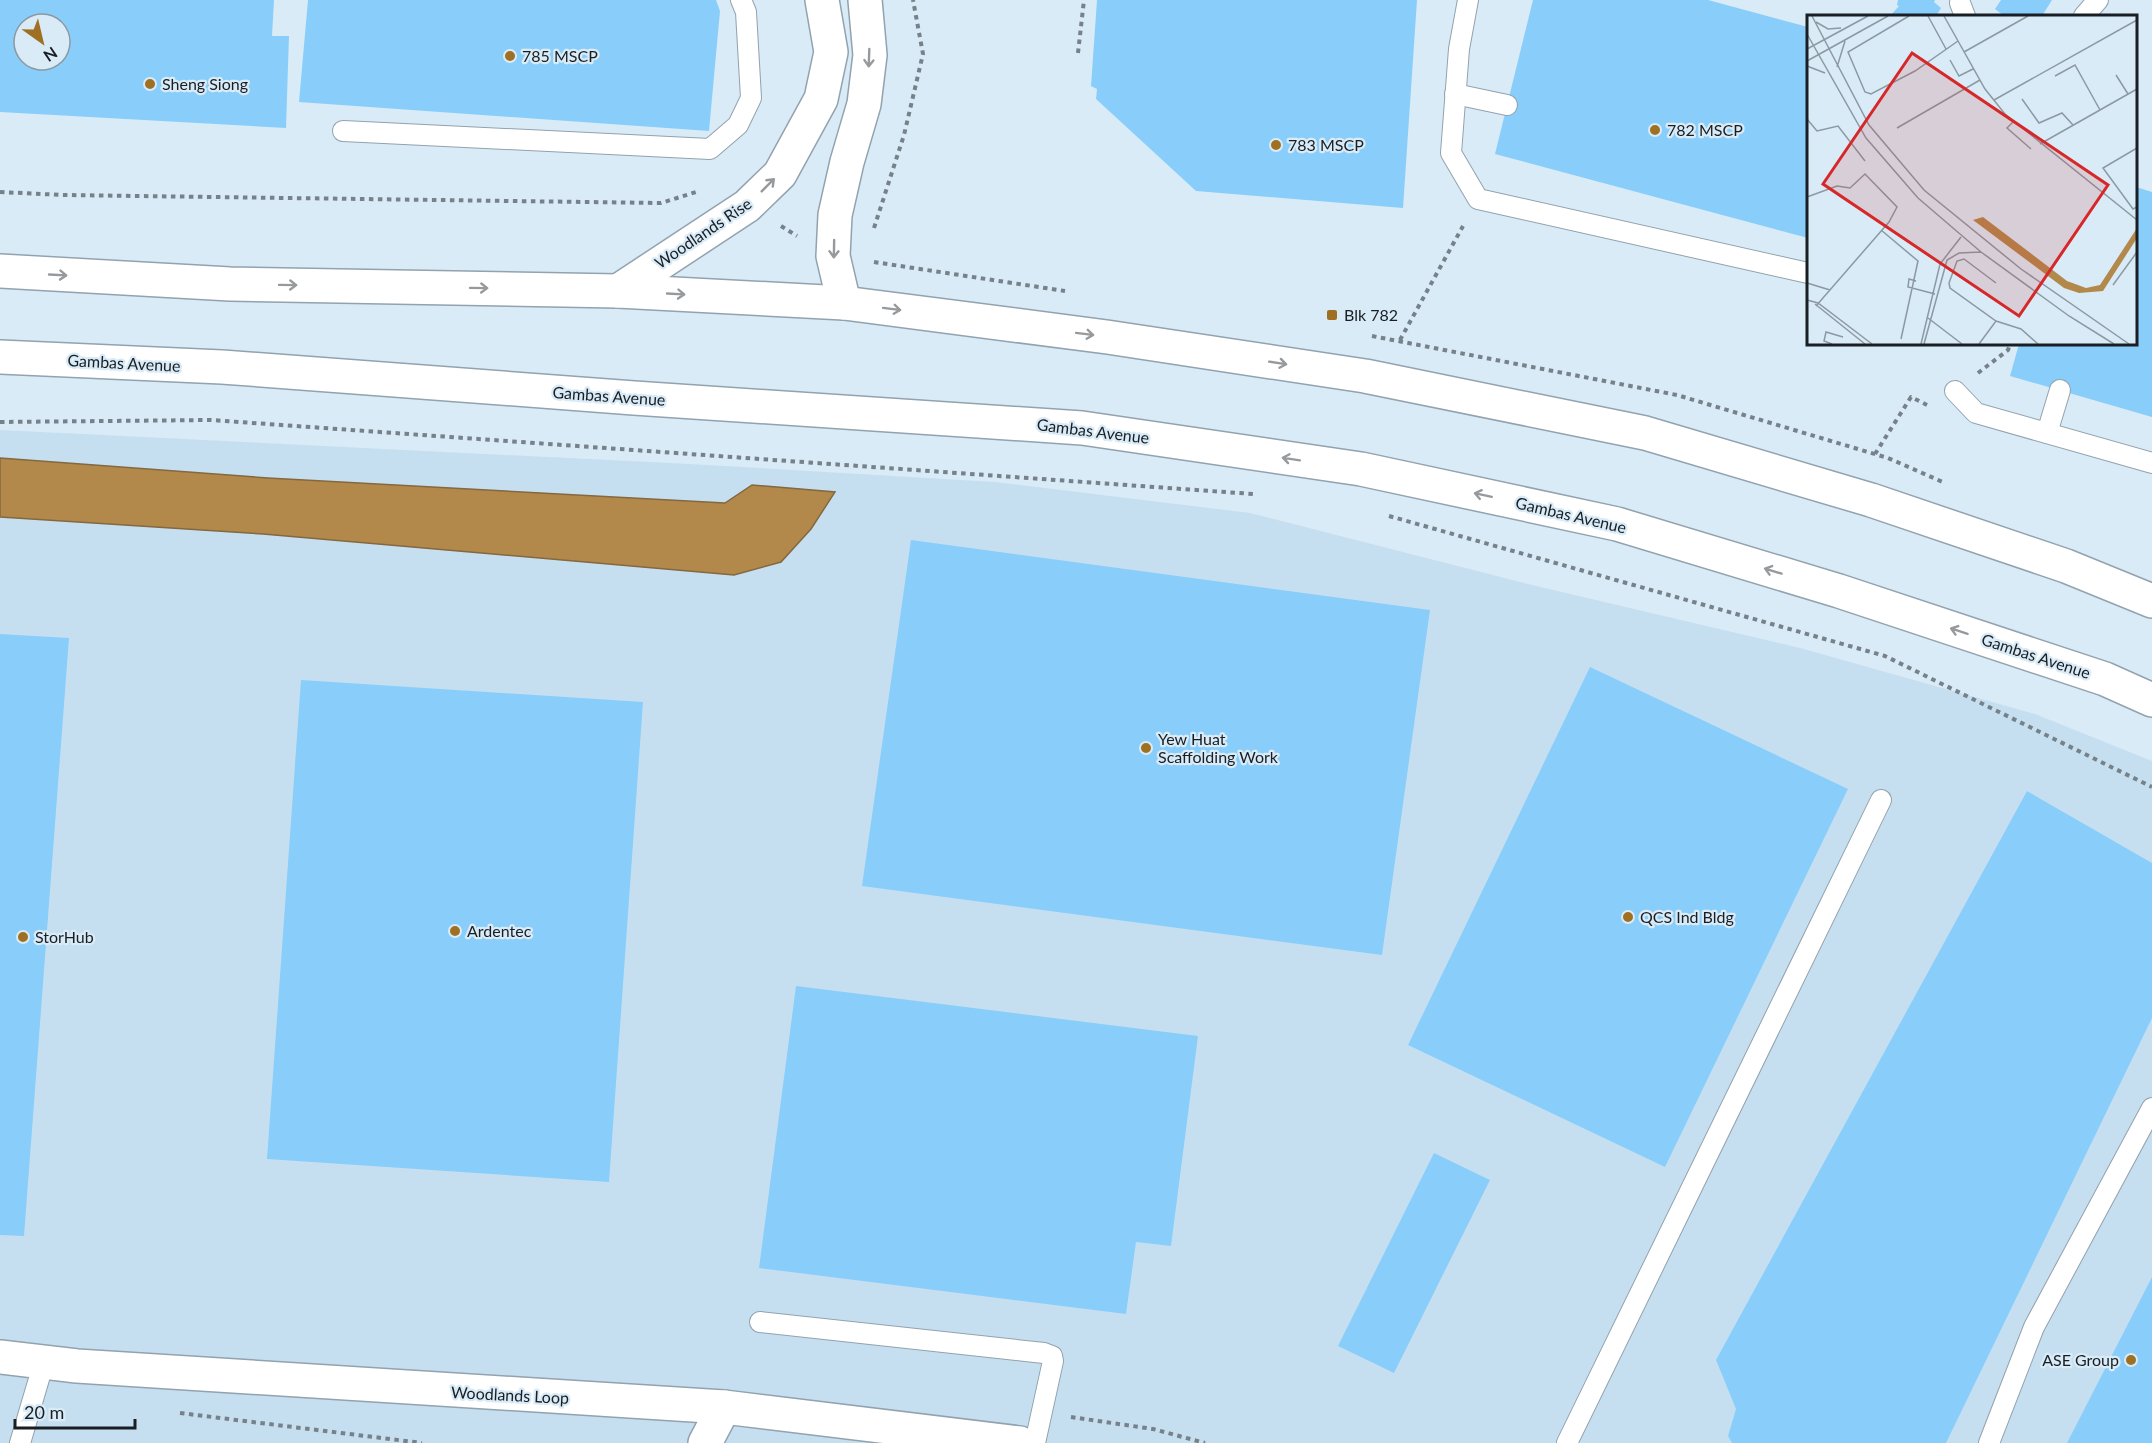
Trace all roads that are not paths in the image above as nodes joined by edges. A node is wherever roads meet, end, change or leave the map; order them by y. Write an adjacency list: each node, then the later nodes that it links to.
1 (741, 0): 9 (lane)
2 (822, 0): 12 (main road, Woodlands Rise, one-way to 2)
3 (865, 0): 13 (main road, one-way to 13)
4 (1468, 0): 7 (lane)
5 (2098, 0): 6 (lane)
6 (2085, 15)
7 (1455, 94): 8 (lane); 11 (lane)
8 (1507, 105)
9 (343, 131)
10 (0, 271): 12 (main road, one-way to 12)
11 (1807, 273)
12 (618, 291): 13 (main road, one-way to 13)
13 (844, 303): 19 (main road, one-way to 19)
14 (0, 357): 20 (main road, Gambas Avenue, one-way to 14)
15 (2060, 390): 17 (lane)
16 (1955, 391): 17 (lane)
17 (2047, 433): 18 (lane)
18 (2152, 463)
19 (2152, 601)
20 (2152, 700)
21 (1881, 800): 31 (lane)
22 (2152, 1108): 32 (lane)
23 (760, 1322): 30 (lane)
24 (0, 1357): 25 (main road, Woodlands Loop)
25 (44, 1362): 26 (main road, Woodlands Loop); 27 (lane)
26 (724, 1407): 28 (main road); 29 (main road, Woodlands Loop)
27 (20, 1443)
28 (705, 1443)
29 (1020, 1443)
30 (1035, 1443)
31 (1568, 1443)
32 (1989, 1443)

